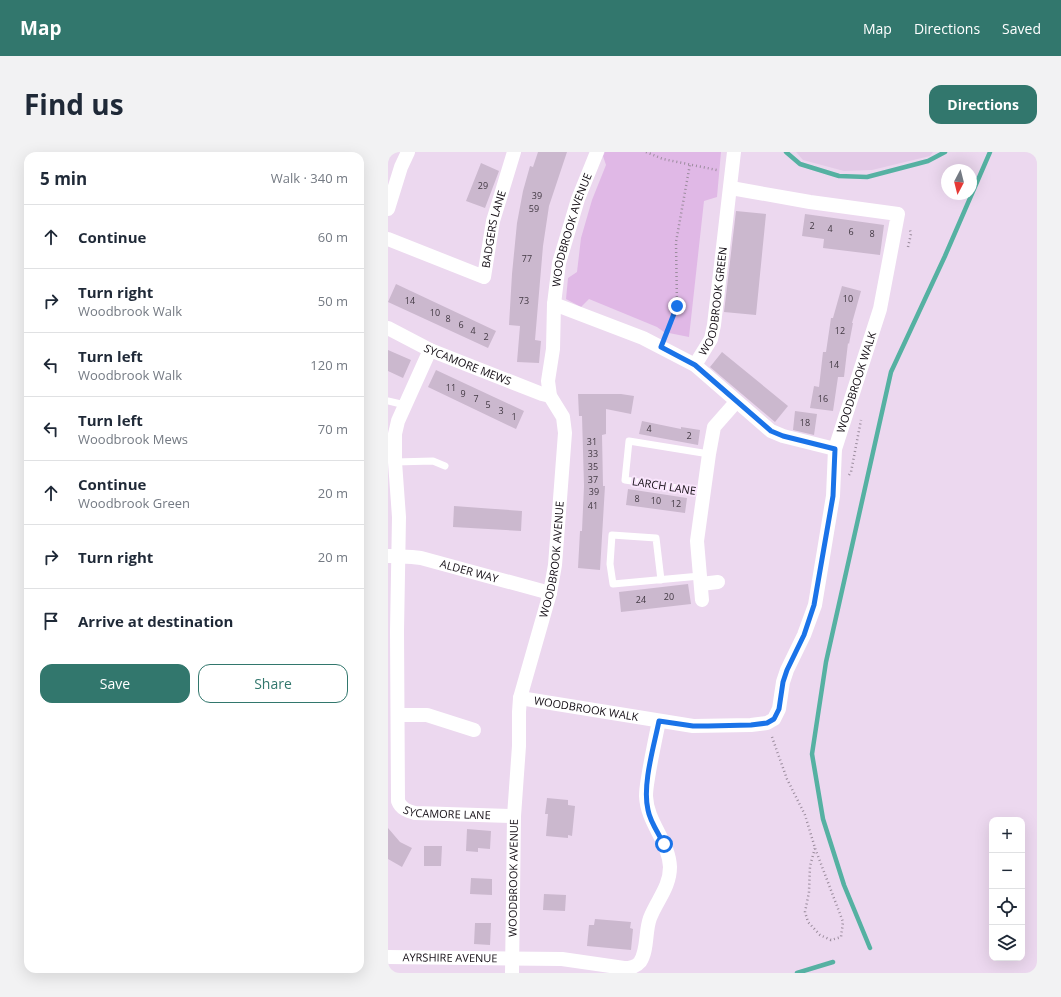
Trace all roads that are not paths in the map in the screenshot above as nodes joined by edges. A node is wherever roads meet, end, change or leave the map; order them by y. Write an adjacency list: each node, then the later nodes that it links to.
1 (408, 152): 6 (street)
2 (514, 152): 7 (street, BADGERS LANE)
3 (597, 152): 8 (street, WOODBROOK AVENUE)
4 (734, 152): 5 (street, WOODBROOK GREEN)
5 (731, 188): 11 (street, WOODBROOK GREEN); 16 (street, WOODBROOK WALK)
6 (388, 209)
7 (388, 239)
8 (554, 304): 11 (street, WOODBROOK GREEN); 12 (street, WOODBROOK AVENUE)
9 (388, 328): 10 (street, SYCAMORE MEWS)
10 (430, 350): 12 (street, SYCAMORE MEWS); 15 (street, SYCAMORE LANE)
11 (695, 365): 14 (street)
12 (550, 396): 25 (street, WOODBROOK AVENUE)
13 (388, 400): 15 (lane)
14 (736, 402): 16 (street); 17 (street, LARCH LANE)
15 (405, 405): 18 (street, SYCAMORE LANE)
16 (835, 449): 29 (street, WOODBROOK WALK)
17 (709, 454): 20 (street, LARCH LANE); 20 (lane, LARCH LANE)
18 (395, 462): 19 (lane); 21 (street, SYCAMORE LANE)
19 (445, 466)
20 (703, 492): 23 (street, LARCH LANE)
21 (393, 556): 25 (street, ALDER WAY); 28 (street, SYCAMORE LANE)
22 (661, 580): 22 (lane); 23 (lane)
23 (700, 580): 24 (street); 26 (street, LARCH LANE)
24 (718, 582)
25 (550, 593): 27 (street, WOODBROOK AVENUE)
26 (702, 600)
27 (520, 698): 29 (street, WOODBROOK WALK); 31 (street, WOODBROOK AVENUE)
28 (398, 714): 30 (street); 31 (street, SYCAMORE LANE)
29 (659, 721): 33 (street, AYRSHIRE AVENUE)
30 (474, 730)
31 (514, 816): 33 (street, WOODBROOK AVENUE)
32 (388, 957): 33 (street, AYRSHIRE AVENUE)
33 (512, 966)

